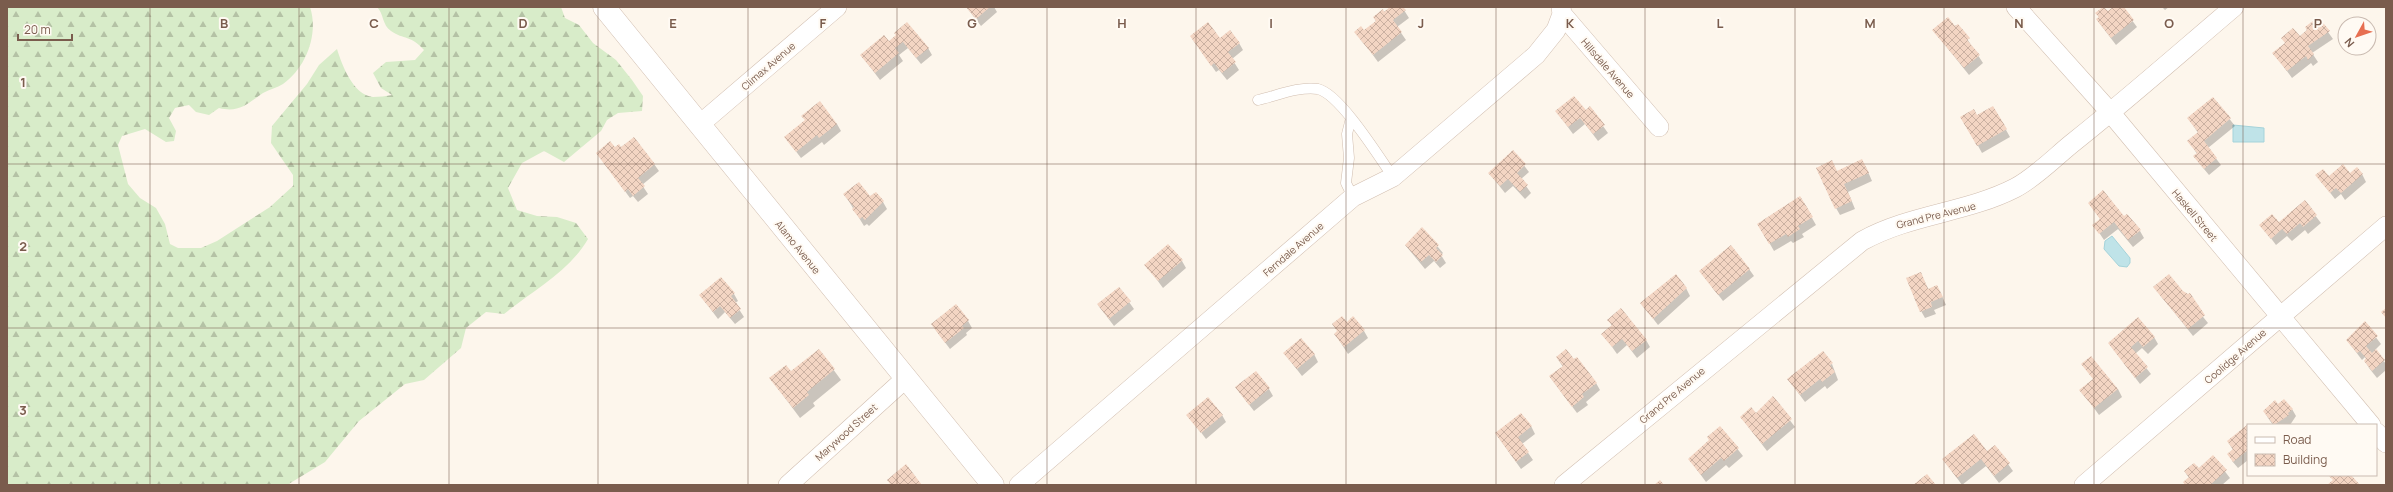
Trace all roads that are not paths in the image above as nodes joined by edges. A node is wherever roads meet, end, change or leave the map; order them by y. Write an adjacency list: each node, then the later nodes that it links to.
1 (604, 7): 9 (street, Alamo Avenue)
2 (837, 7): 9 (street, Climax Avenue)
3 (2016, 7): 7 (street, Haskell Street)
4 (2234, 7): 7 (street, Grand Pre Avenue)
5 (1561, 11): 10 (street, Hillsdale Avenue); 11 (street, Ferndale Avenue)
6 (1258, 100): 8 (lane)
7 (2110, 112): 14 (street, Haskell Street); 22 (street, Grand Pre Avenue)
8 (1350, 118): 11 (lane); 12 (lane)
9 (699, 125): 15 (street, Alamo Avenue)
10 (1659, 127)
11 (1393, 177): 12 (street, Ferndale Avenue)
12 (1353, 197): 21 (street, Ferndale Avenue)
13 (2386, 226): 14 (street, Coolidge Avenue)
14 (2280, 318): 16 (street, Haskell Street); 23 (street, Coolidge Avenue)
15 (905, 379): 19 (street, Marywood Street); 20 (street, Alamo Avenue)
16 (2369, 424)
17 (2377, 433): 18 (street)
18 (2386, 443)
19 (788, 485)
20 (993, 485)
21 (1019, 485)
22 (1564, 485)
23 (2084, 485)

